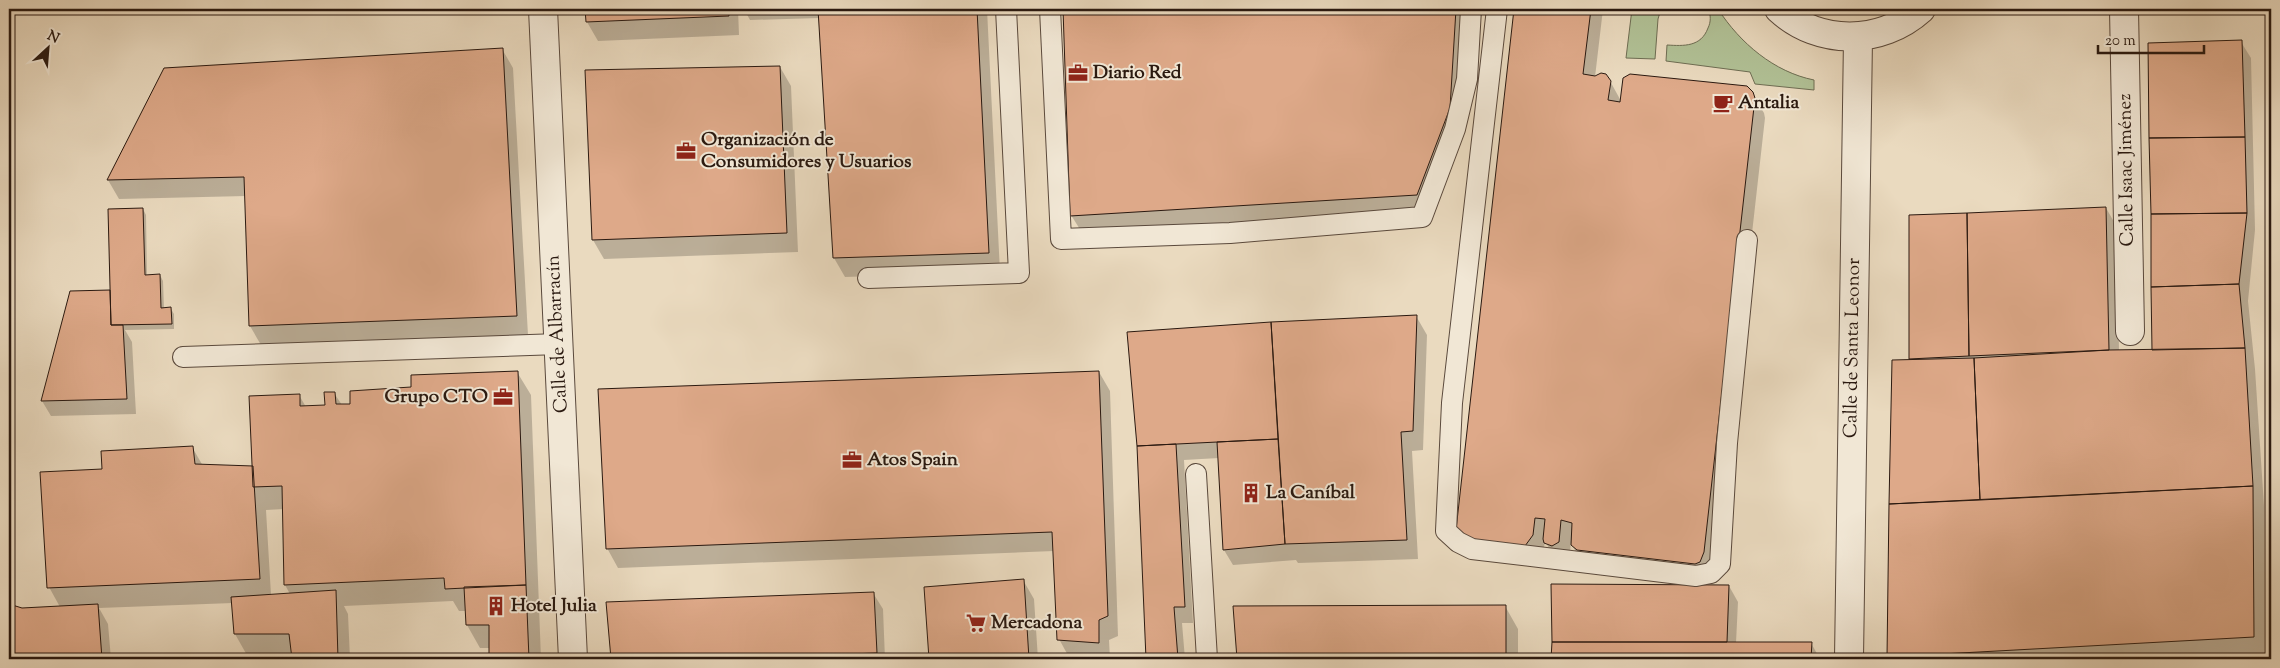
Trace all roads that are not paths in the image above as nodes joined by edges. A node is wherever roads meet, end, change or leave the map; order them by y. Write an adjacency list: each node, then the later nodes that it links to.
1 (543, 9): 13 (street, Calle de Albarracín)
2 (1006, 9): 11 (lane)
3 (1050, 9): 4 (lane)
4 (1471, 9)
5 (1497, 9): 10 (lane)
6 (1779, 9): 9 (street)
7 (1922, 9): 9 (street)
8 (2124, 9): 12 (street, Calle Isaac Jiménez)
9 (1858, 38): 18 (street, Calle de Santa Leonor)
10 (1747, 240)
11 (868, 278)
12 (2130, 331)
13 (558, 344): 14 (lane); 16 (street, Calle de Albarracín)
14 (183, 357)
15 (1196, 474): 17 (lane)
16 (573, 659)
17 (1207, 659)
18 (1849, 659)

